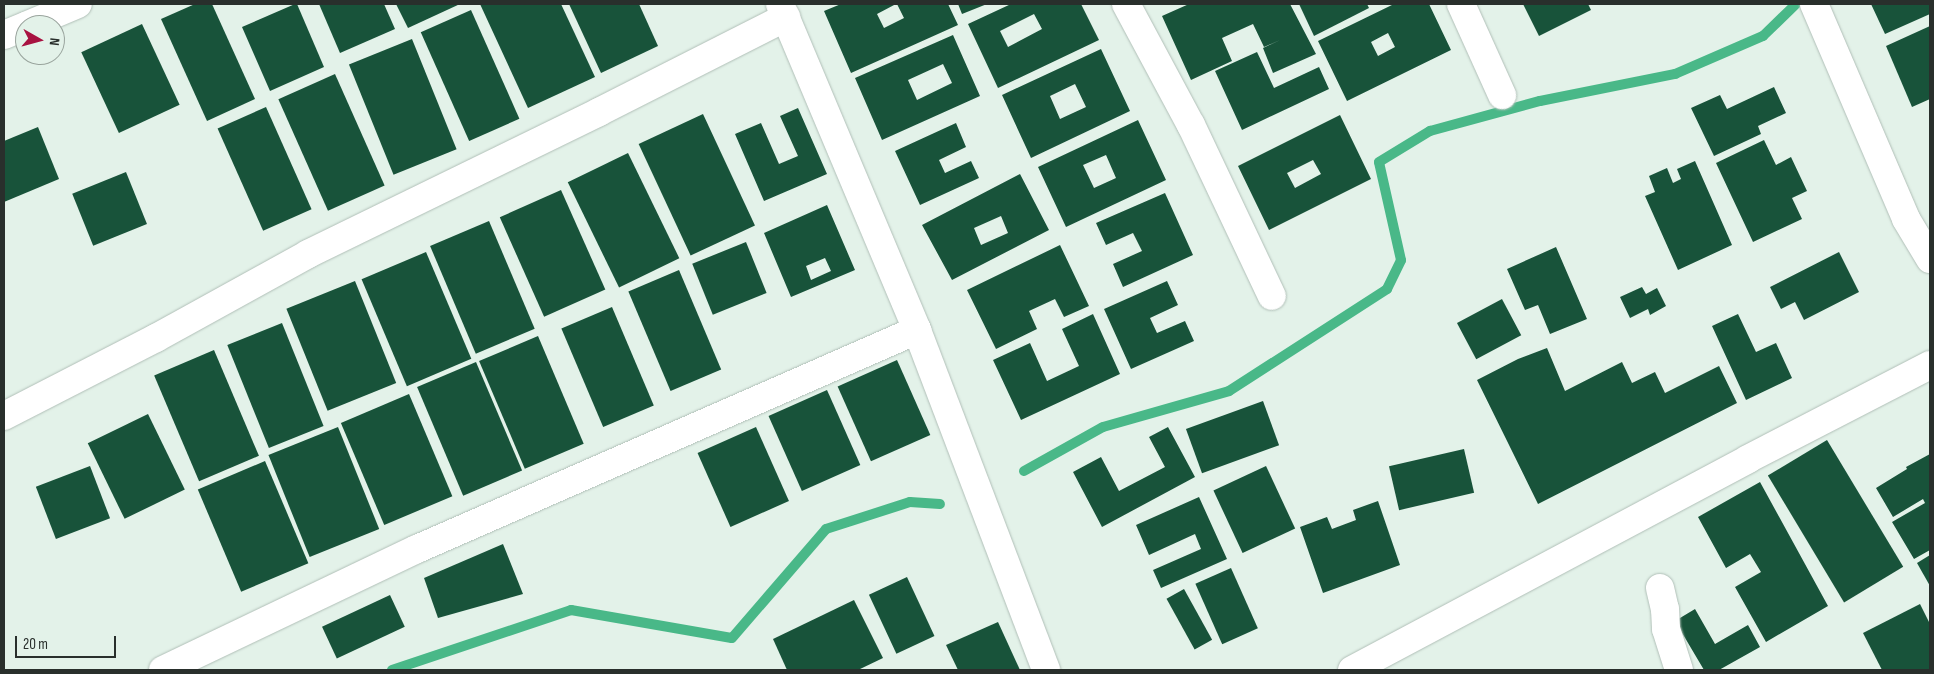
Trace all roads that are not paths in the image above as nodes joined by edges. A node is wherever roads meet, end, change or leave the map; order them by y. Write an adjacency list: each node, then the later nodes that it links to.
1 (78, 4): 6 (street)
2 (1126, 4): 9 (street)
3 (1461, 4): 7 (street)
4 (1814, 4): 8 (street)
5 (783, 11): 10 (street); 12 (street)
6 (52, 15)
7 (1502, 95)
8 (1930, 259)
9 (1272, 296)
10 (917, 330): 14 (street); 15 (street)
11 (1930, 365): 16 (street)
12 (4, 416)
13 (1660, 588): 17 (street)
14 (163, 670)
15 (1046, 670)
16 (1352, 670)
17 (1679, 670)

